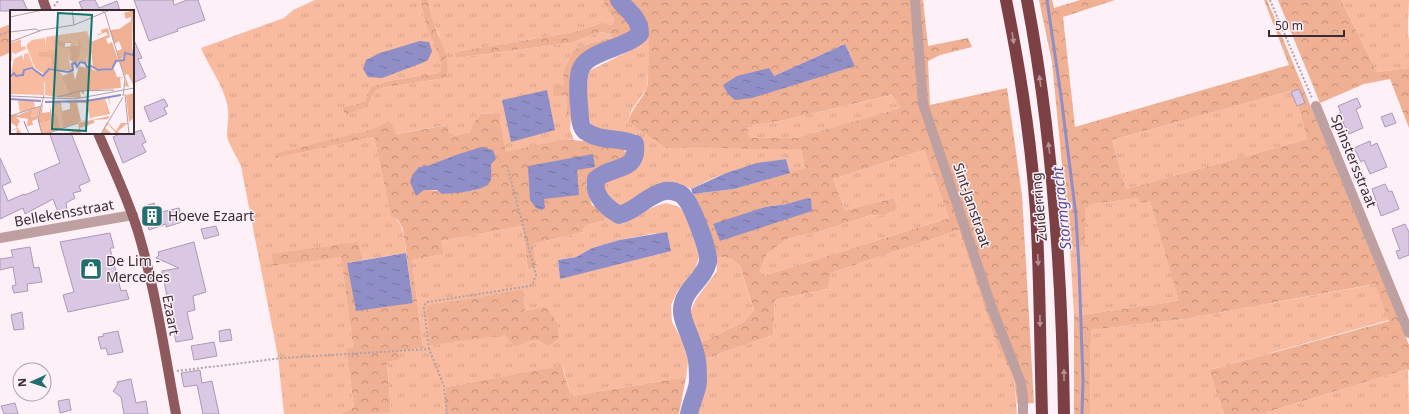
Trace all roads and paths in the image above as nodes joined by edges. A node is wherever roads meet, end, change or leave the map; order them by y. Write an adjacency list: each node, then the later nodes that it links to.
1 (42, 0): 6 (main road)
2 (916, 0): 19 (street, Sint-Janstraat)
3 (1006, 0): 20 (highway, Zuiderring, one-way to 20)
4 (1027, 0): 21 (highway, Zuiderring, one-way to 4)
5 (1270, 0): 9 (path, Spinstersstraat)
6 (47, 10)
7 (10, 31): 8 (path)
8 (0, 35)
9 (1316, 106): 14 (street, Spinstersstraat)
10 (98, 134): 12 (main road, Ezaart)
11 (508, 169): 15 (path)
12 (133, 215): 13 (street, Bellekensstraat); 16 (main road, Ezaart)
13 (0, 238)
14 (1409, 334)
15 (429, 349): 16 (path); 18 (path)
16 (168, 372): 17 (main road, Ezaart)
17 (176, 414)
18 (447, 414)
19 (1023, 414)
20 (1042, 414)
21 (1064, 414)

